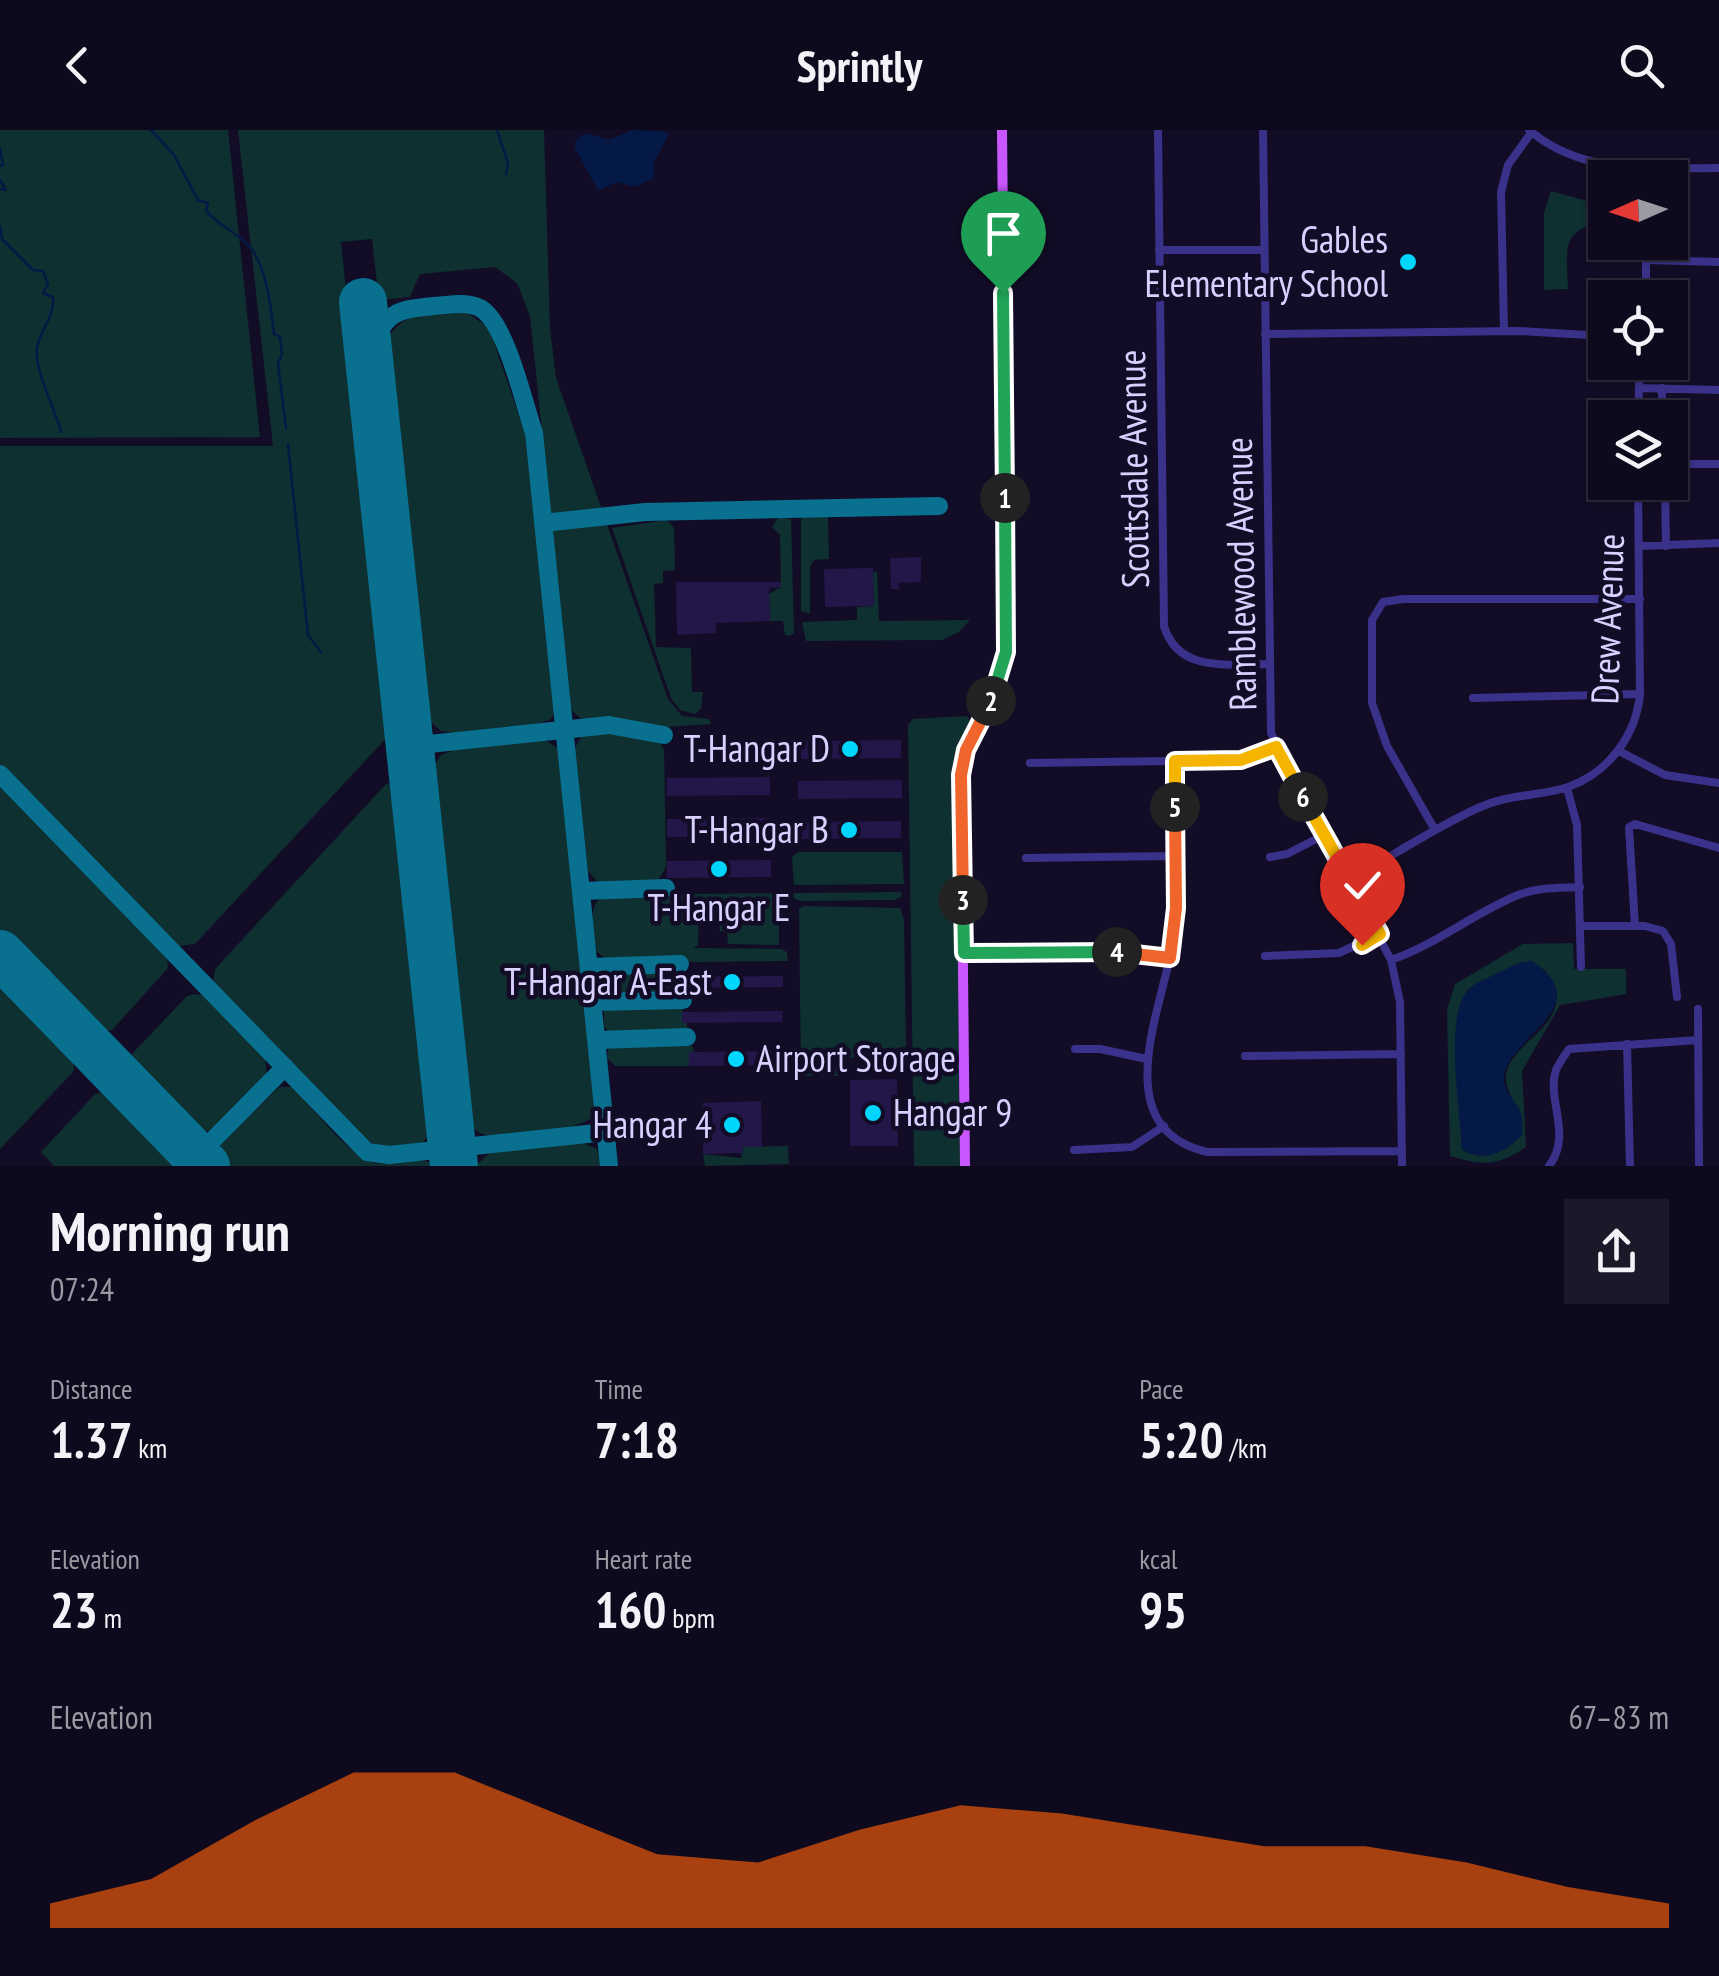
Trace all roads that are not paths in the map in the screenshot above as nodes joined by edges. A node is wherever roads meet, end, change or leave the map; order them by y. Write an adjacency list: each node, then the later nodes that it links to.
1 (1002, 130): 50 (main road)
2 (1158, 130): 8 (street, Scottsdale Avenue)
3 (1263, 130): 9 (street, Ramblewood Avenue)
4 (1530, 131): 5 (street); 13 (street)
5 (1588, 161)
6 (1719, 168): 7 (street)
7 (1688, 170)
8 (1159, 250): 9 (street); 30 (street, Scottsdale Avenue)
9 (1264, 250): 14 (street, Ramblewood Avenue)
10 (1646, 260): 11 (street); 12 (street)
11 (1719, 262)
12 (1646, 280)
13 (1504, 331): 14 (street); 15 (street)
14 (1265, 334): 30 (street, Ramblewood Avenue)
15 (1588, 335)
16 (1639, 380): 17 (street)
17 (1639, 388): 18 (street); 20 (street)
18 (1662, 388): 19 (street); 21 (street)
19 (1719, 390)
20 (1639, 400)
21 (1662, 400)
22 (1688, 464): 23 (street)
23 (1719, 464)
24 (1638, 500): 27 (street, Drew Avenue)
25 (1665, 500): 28 (street)
26 (1719, 543): 28 (street)
27 (1639, 546): 28 (street); 29 (street, Drew Avenue)
28 (1666, 546)
29 (1640, 599): 31 (street, Drew Avenue); 39 (street)
30 (1268, 664): 33 (street, Ramblewood Avenue)
31 (1640, 694): 32 (street); 34 (street, Drew Avenue)
32 (1473, 698)
33 (1276, 747): 35 (street); 40 (street, Ramblewood Avenue)
34 (1619, 750): 37 (street); 38 (street, Drew Avenue)
35 (1175, 761): 36 (street); 42 (street)
36 (1030, 763)
37 (1719, 783)
38 (1567, 788): 39 (street, Drew Avenue); 46 (street)
39 (1435, 830): 45 (street, Drew Avenue)
40 (1324, 835): 43 (street); 45 (street, Ramblewood Avenue)
41 (1719, 848): 48 (street)
42 (1176, 856): 44 (street); 52 (street)
43 (1270, 857)
44 (1026, 858)
45 (1350, 880): 49 (street, Ramblewood Avenue)
46 (1580, 887): 47 (street); 53 (street)
47 (1582, 926): 48 (street); 54 (street)
48 (1634, 926): 55 (street)
49 (1380, 934): 51 (street); 53 (street, Ramblewood Avenue)
50 (964, 953): 52 (street); 67 (main road)
51 (1266, 956)
52 (1170, 958): 62 (street)
53 (1391, 960): 60 (street, Ramblewood Avenue)
54 (1582, 967)
55 (1677, 997)
56 (1698, 1010): 57 (street)
57 (1698, 1040): 58 (street); 70 (street)
58 (1627, 1044): 66 (street); 69 (street)
59 (1075, 1049): 62 (street)
60 (1401, 1054): 61 (street); 65 (street, Ramblewood Avenue)
61 (1245, 1056)
62 (1147, 1058): 63 (street)
63 (1164, 1126): 64 (street); 65 (street)
64 (1074, 1150)
65 (1401, 1151): 68 (street, Ramblewood Avenue)
66 (1554, 1164)
67 (965, 1166)
68 (1402, 1166)
69 (1630, 1166)
70 (1699, 1166)

